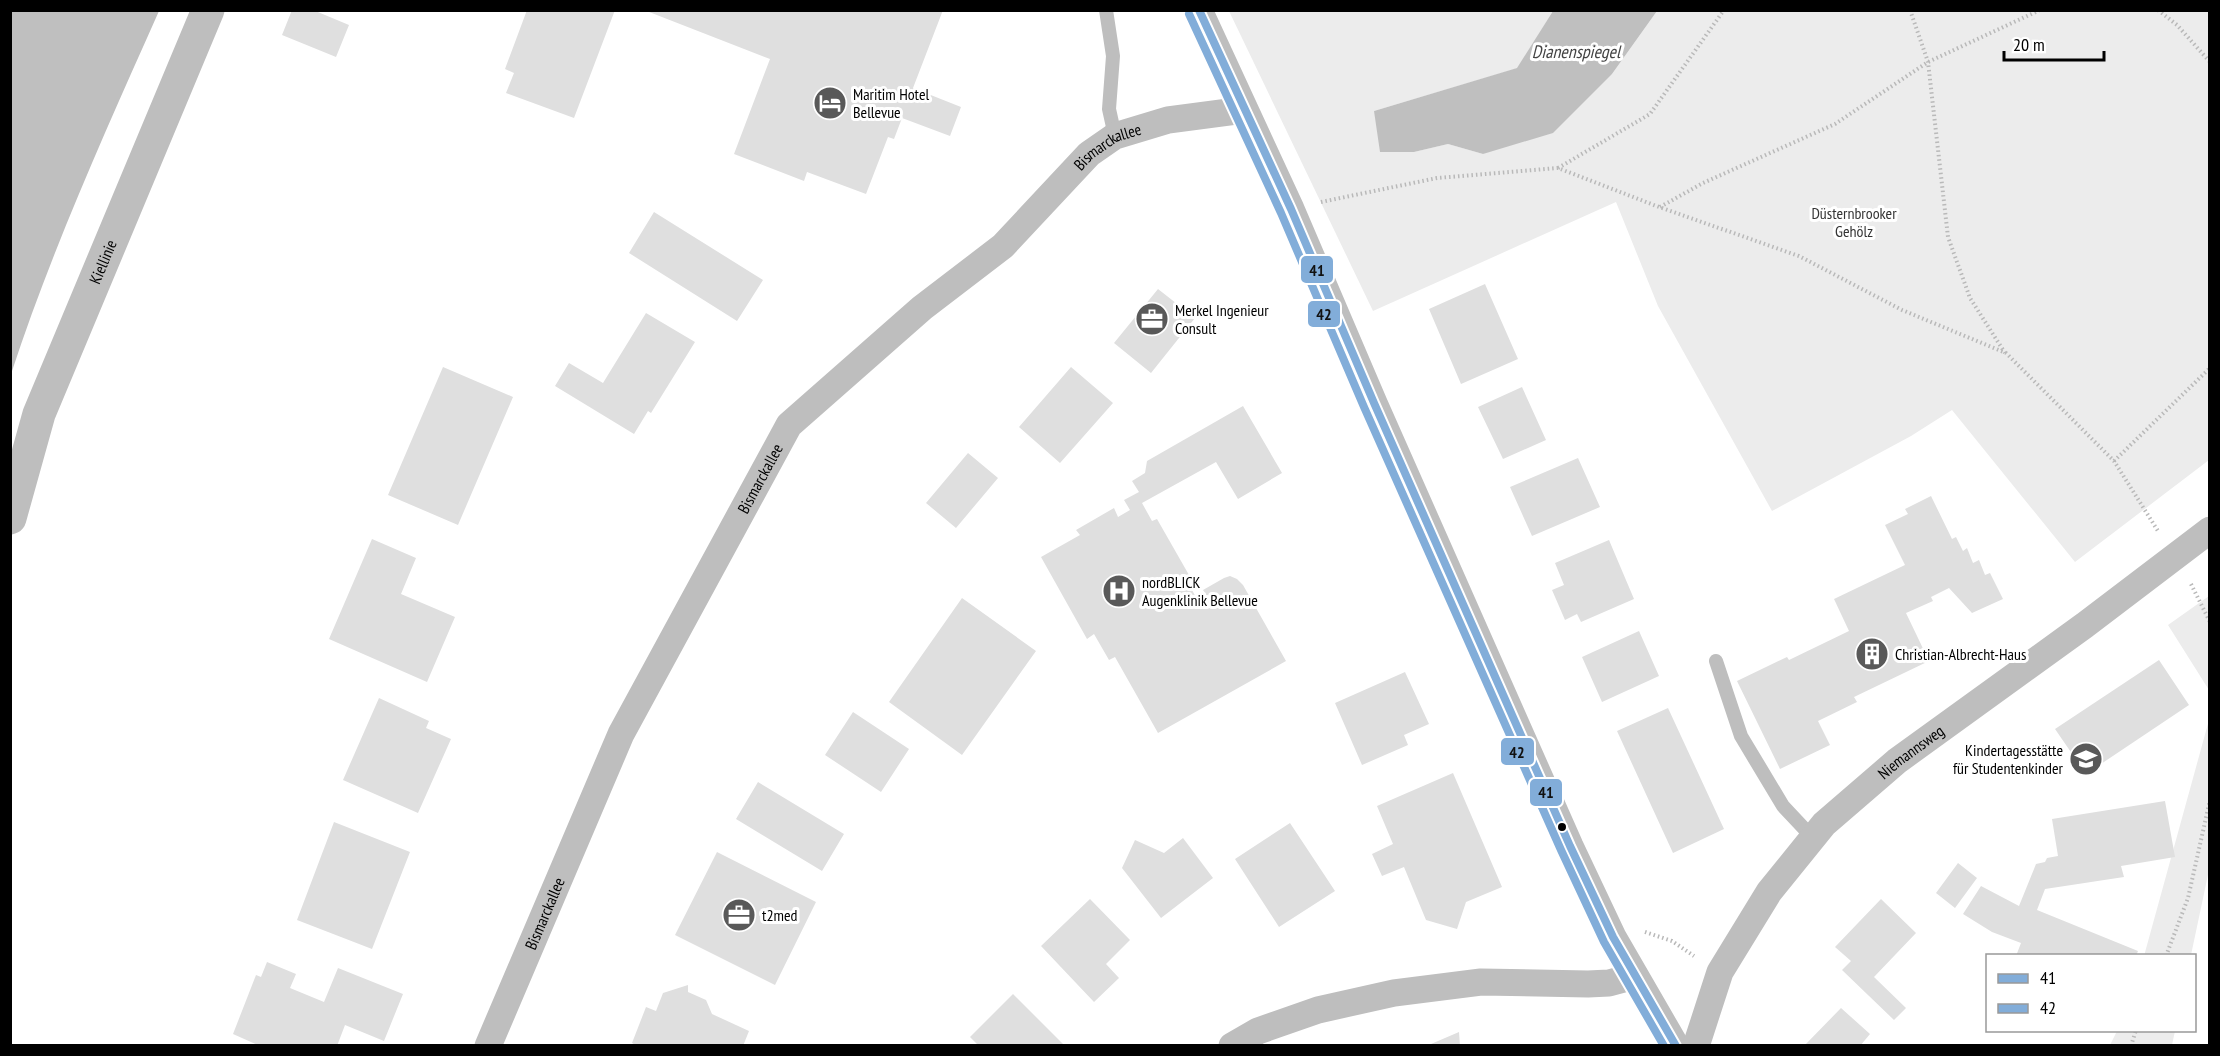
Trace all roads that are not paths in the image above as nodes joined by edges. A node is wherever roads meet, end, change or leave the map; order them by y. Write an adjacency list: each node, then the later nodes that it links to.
1 (208, 10): 6 (street, Kiellinie)
2 (1106, 10): 5 (lane)
3 (1199, 10): 4 (street)
4 (1244, 110): 5 (street, Bismarckallee); 10 (street)
5 (1115, 136): 11 (street, Bismarckallee)
6 (10, 518)
7 (2210, 530): 9 (street, Niemannsweg)
8 (1716, 661): 9 (lane)
9 (1813, 838): 14 (street, Niemannsweg)
10 (1635, 976): 12 (street); 13 (street)
11 (488, 1046)
12 (1232, 1046)
13 (1676, 1046)
14 (1696, 1046)

